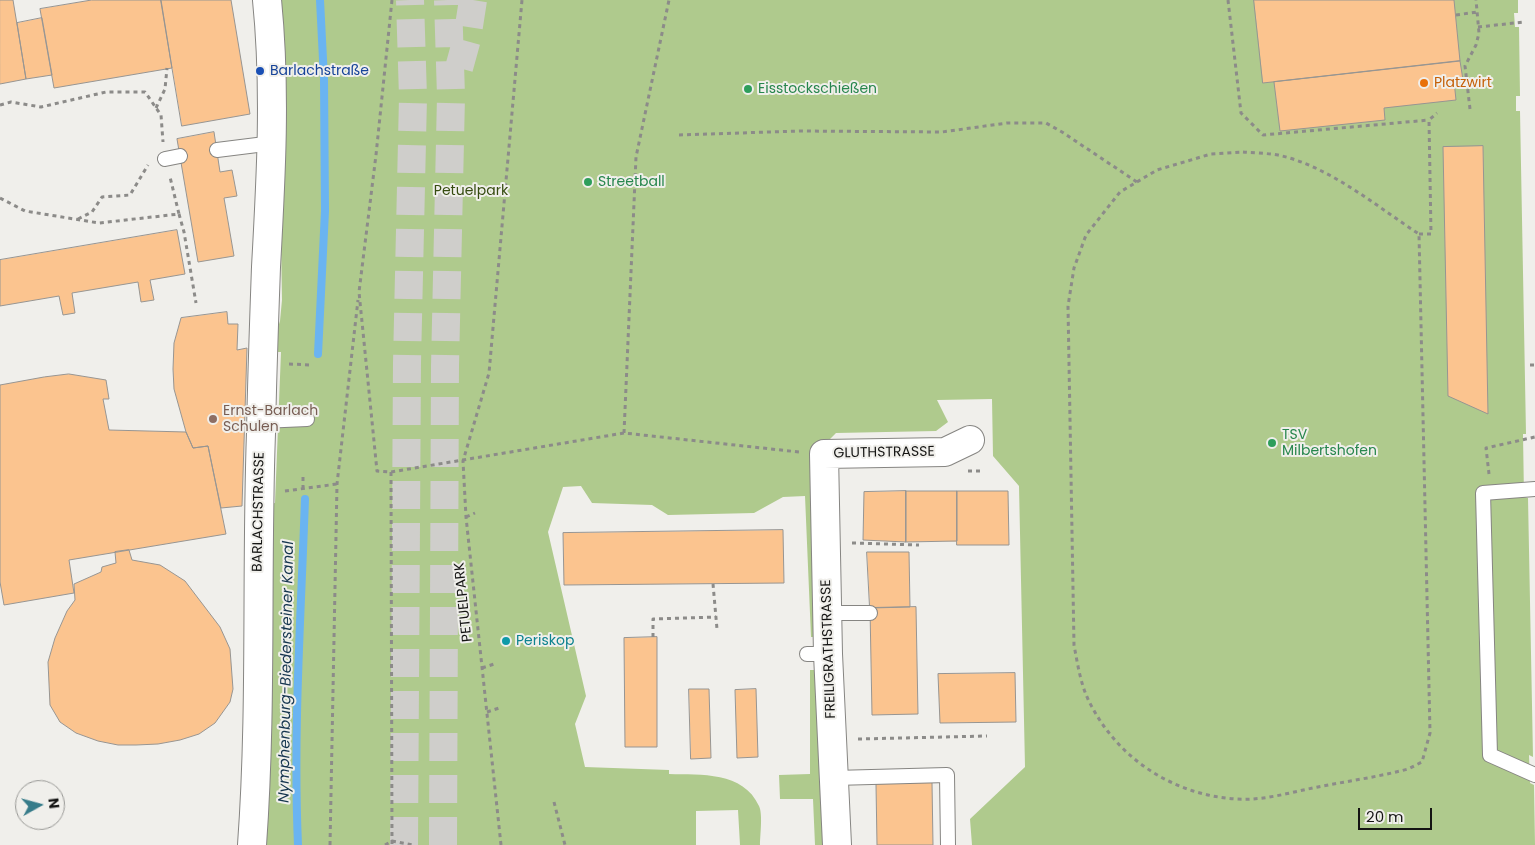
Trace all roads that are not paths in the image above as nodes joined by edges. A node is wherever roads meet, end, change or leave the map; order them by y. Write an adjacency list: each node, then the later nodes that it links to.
1 (267, 0): 2 (street, BARLACHSTRASSE)
2 (273, 143): 3 (lane); 7 (street, BARLACHSTRASSE)
3 (217, 150)
4 (180, 156): 5 (lane)
5 (165, 159)
6 (307, 419): 7 (lane)
7 (261, 421): 15 (street, BARLACHSTRASSE)
8 (970, 440): 9 (street, GLUTHSTRASSE)
9 (824, 454): 11 (street, FREILIGRATHSTRASSE)
10 (1535, 489): 13 (lane)
11 (828, 613): 12 (lane); 14 (street, FREILIGRATHSTRASSE)
12 (870, 613)
13 (1535, 774)
14 (834, 778): 16 (street, FREILIGRATHSTRASSE); 17 (lane)
15 (252, 845)
16 (837, 845)
17 (948, 845)

